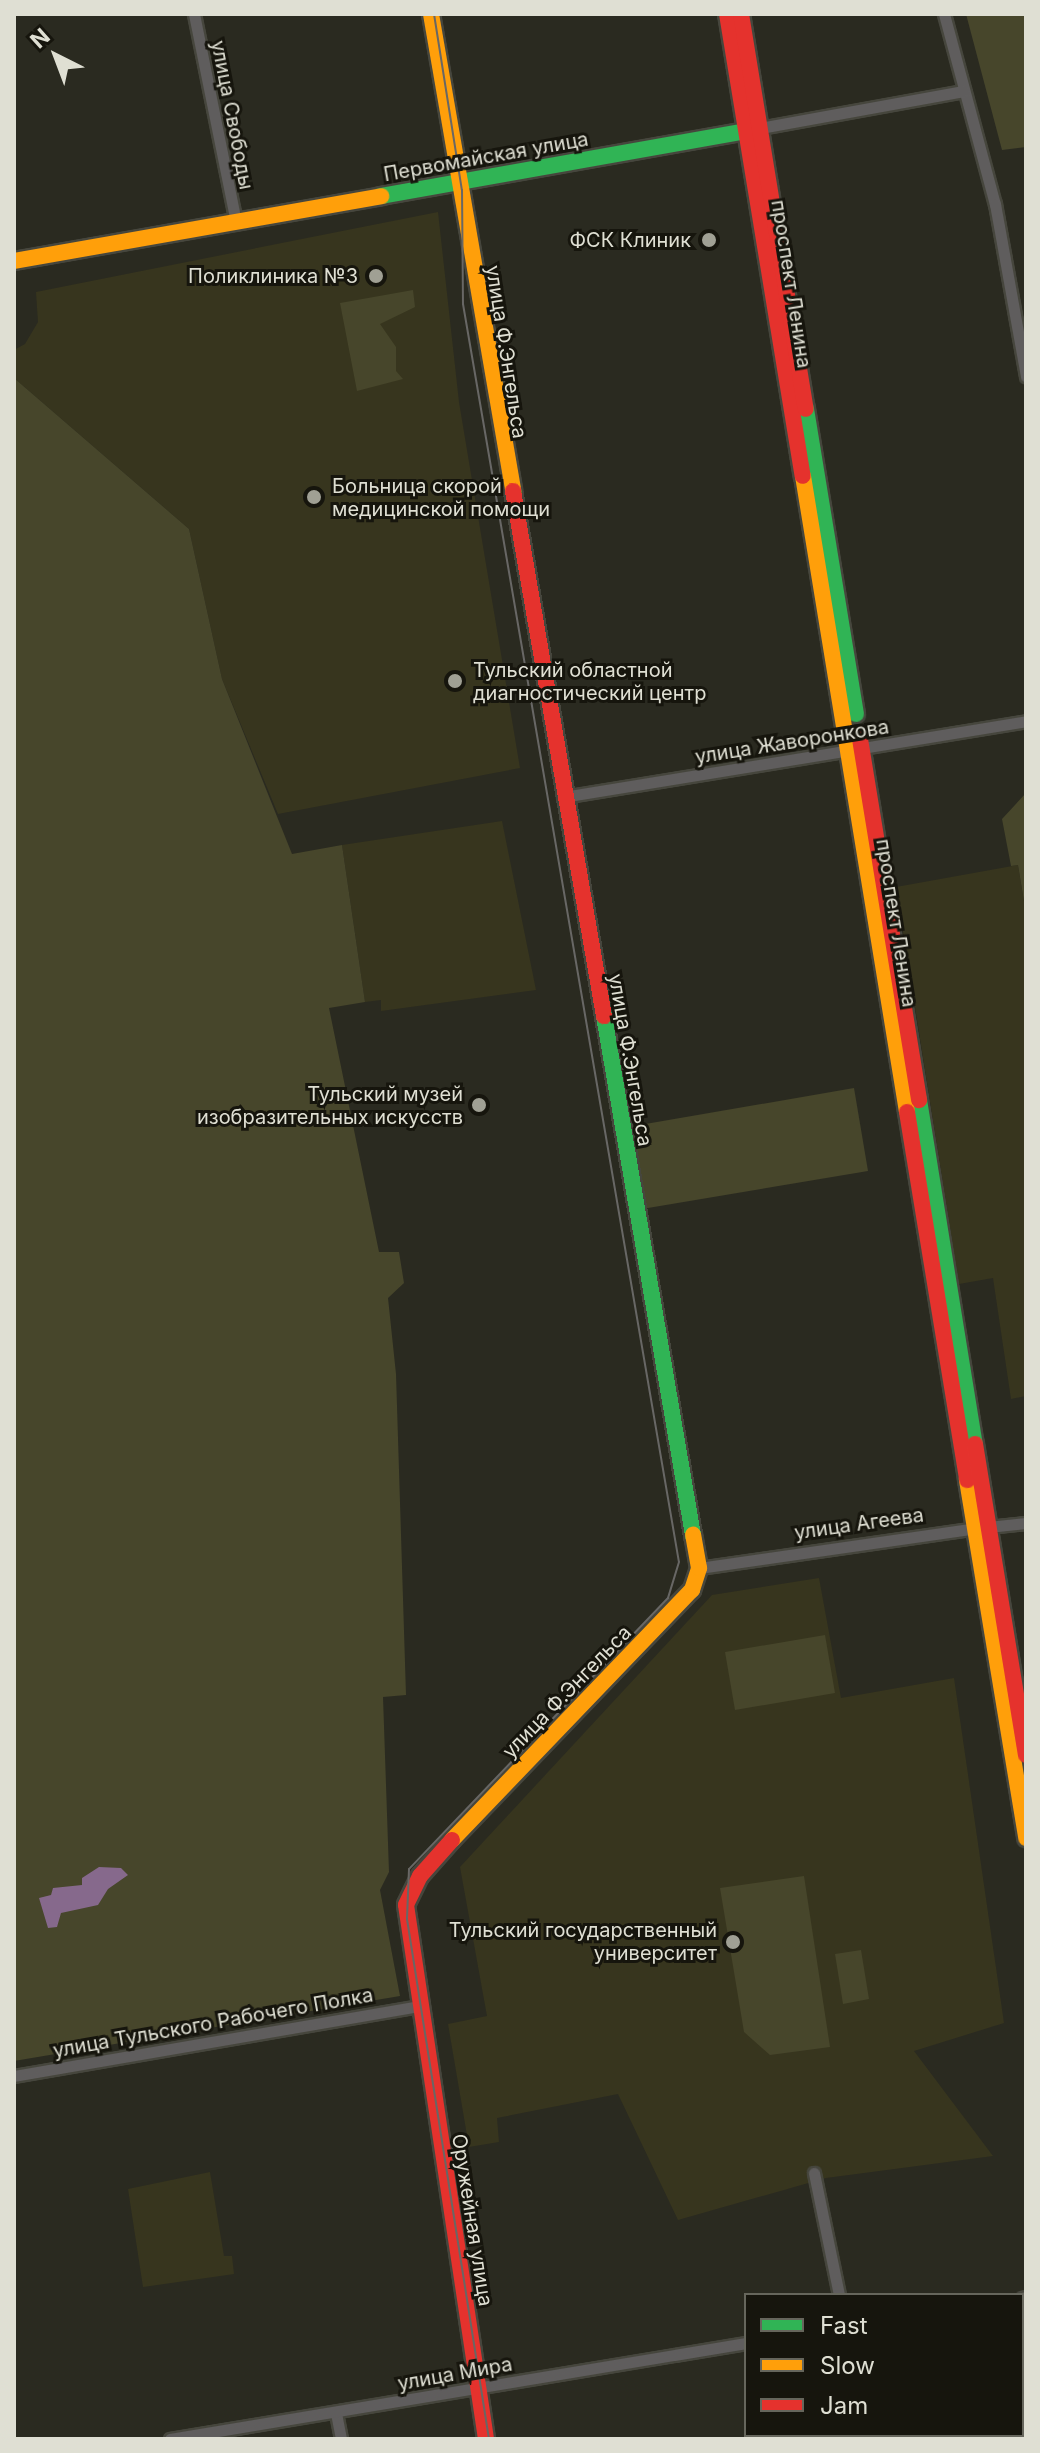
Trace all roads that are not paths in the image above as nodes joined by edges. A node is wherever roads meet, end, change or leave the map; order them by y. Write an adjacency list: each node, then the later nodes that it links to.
1 (194, 14): 9 (street, улица Свободы)
2 (431, 14): 8 (main road, улица Ф.Энгельса)
3 (727, 14): 7 (main road, проспект Ленина)
4 (741, 14): 7 (main road, проспект Ленина)
5 (944, 14): 6 (street)
6 (964, 91): 7 (street, Первомайская улица); 11 (street)
7 (753, 129): 8 (main road, Первомайская улица); 13 (main road, проспект Ленина)
8 (459, 182): 9 (main road, Первомайская улица); 14 (main road, улица Ф.Энгельса)
9 (236, 222): 10 (main road, Первомайская улица)
10 (14, 261)
11 (1026, 376)
12 (1026, 721): 13 (street, улица Жаворонкова)
13 (855, 750): 14 (street, улица Жаворонкова); 16 (main road, проспект Ленина)
14 (563, 797): 17 (main road, улица Ф.Энгельса)
15 (1026, 1523): 16 (street, улица Агеева)
16 (982, 1527): 17 (street, улица Агеева); 18 (main road, проспект Ленина); 19 (main road, проспект Ленина)
17 (699, 1568): 20 (main road, улица Ф.Энгельса)
18 (1026, 1755)
19 (1026, 1838)
20 (419, 2006): 21 (street, улица Тульского Рабочего Полка); 25 (main road, Оружейная улица)
21 (14, 2076)
22 (814, 2173): 23 (street)
23 (839, 2293)
24 (744, 2343): 25 (street, улица Мира)
25 (478, 2387): 26 (street, улица Мира); 30 (main road, Оружейная улица)
26 (336, 2413): 27 (street, улица Мира); 29 (street)
27 (210, 2436): 28 (street, улица Мира)
28 (170, 2439)
29 (341, 2439)
30 (486, 2439)

